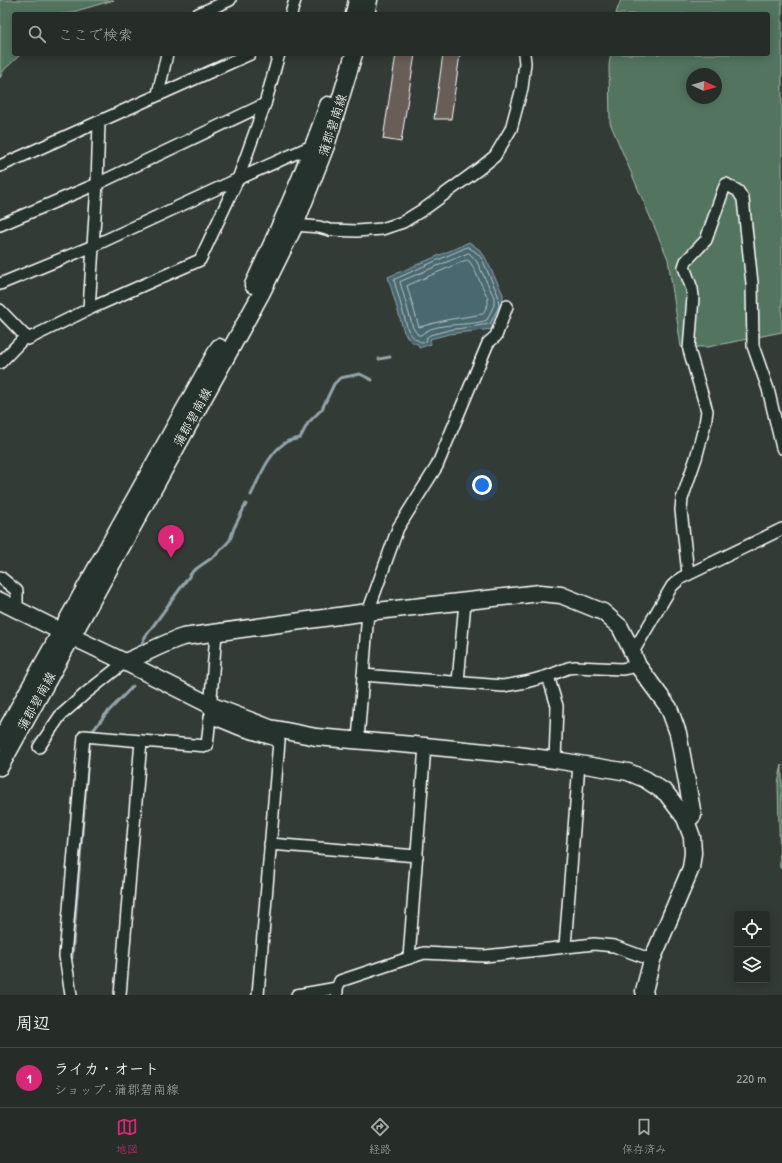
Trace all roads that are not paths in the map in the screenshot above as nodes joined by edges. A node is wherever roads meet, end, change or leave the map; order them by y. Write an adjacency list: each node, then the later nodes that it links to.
1 (230, 0): 5 (street)
2 (296, 0): 6 (street)
3 (357, 0): 7 (street)
4 (369, 0): 8 (street)
5 (203, 12)
6 (292, 12)
7 (354, 12)
8 (366, 12)
9 (167, 56): 15 (street)
10 (245, 56): 15 (street)
11 (278, 56): 16 (street)
12 (342, 56): 18 (street, 蒲郡碧南線)
13 (353, 56): 23 (street, 蒲郡碧南線)
14 (524, 56): 23 (street)
15 (158, 94): 17 (street)
16 (265, 104): 20 (street); 21 (street)
17 (99, 122): 19 (street); 21 (street)
18 (314, 145): 20 (street); 39 (street, 蒲郡碧南線)
19 (0, 166)
20 (238, 179): 24 (street); 27 (street)
21 (97, 184): 22 (street); 24 (street)
22 (0, 225)
23 (295, 225): 39 (street, 蒲郡碧南線)
24 (93, 246): 25 (street); 27 (street)
25 (0, 284)
26 (507, 306): 37 (street)
27 (88, 309): 29 (street)
28 (0, 310): 29 (street)
29 (26, 336): 30 (street)
30 (0, 363)
31 (782, 448): 33 (street)
32 (782, 529): 33 (street)
33 (688, 574): 40 (street)
34 (0, 577): 36 (street)
35 (465, 602): 37 (street); 40 (street); 44 (street)
36 (6, 607): 39 (street)
37 (368, 612): 38 (street); 42 (street)
38 (216, 633): 41 (street); 45 (street)
39 (65, 634): 41 (street); 47 (street, 蒲郡碧南線); 53 (street, 蒲郡碧南線)
40 (635, 659): 43 (street); 54 (street)
41 (125, 662): 45 (street); 50 (street)
42 (363, 675): 44 (street); 46 (street)
43 (548, 676): 44 (street); 51 (street)
44 (458, 682)
45 (210, 711): 46 (street); 48 (street); 55 (street)
46 (358, 740): 49 (street)
47 (0, 741)
48 (141, 741): 61 (street); 62 (street)
49 (426, 746): 51 (street); 56 (street)
50 (39, 747)
51 (554, 760): 52 (street)
52 (579, 764): 54 (street); 57 (street)
53 (0, 767)
54 (685, 818): 59 (street)
55 (270, 844): 56 (street); 63 (street)
56 (417, 856): 58 (street)
57 (565, 946): 58 (street); 59 (street)
58 (408, 958): 60 (street)
59 (652, 960): 65 (street)
60 (337, 991): 64 (street)
61 (71, 995)
62 (120, 995)
63 (258, 995)
64 (297, 995)
65 (645, 995)

